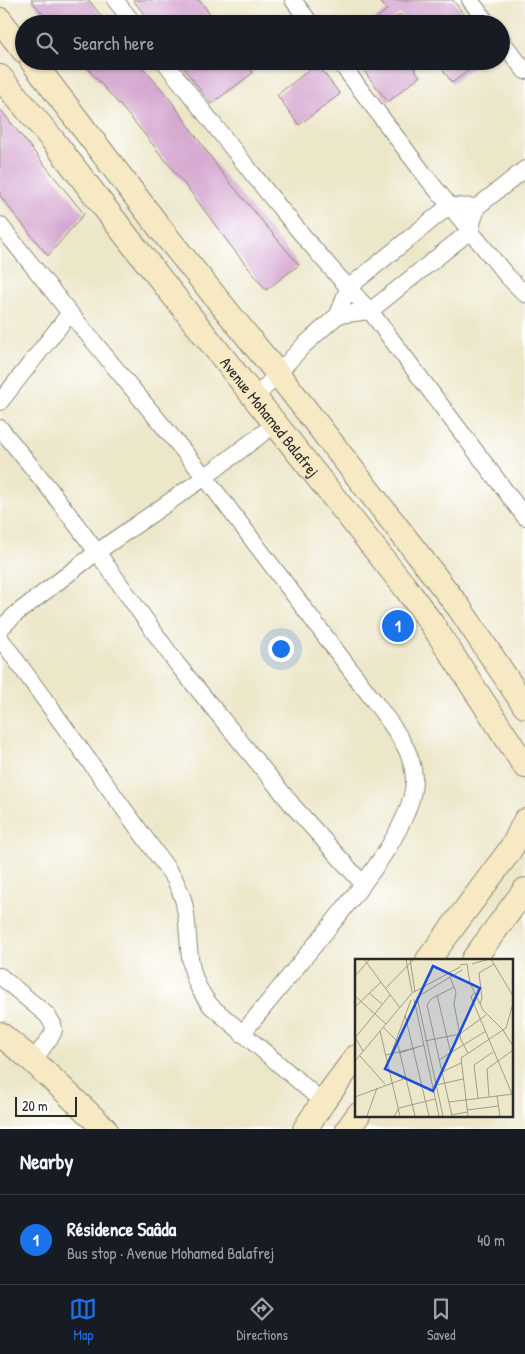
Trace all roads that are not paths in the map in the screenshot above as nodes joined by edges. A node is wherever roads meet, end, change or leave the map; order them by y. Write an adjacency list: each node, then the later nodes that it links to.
1 (115, 0): 4 (street)
2 (470, 0): 6 (street)
3 (297, 1): 5 (street)
4 (127, 15)
5 (306, 15)
6 (481, 15)
7 (0, 20): 8 (street)
8 (15, 39)
9 (510, 52): 13 (street)
10 (39, 70): 25 (street, Avenue Mohamed Balafrej)
11 (171, 70): 20 (street)
12 (346, 70): 16 (street)
13 (525, 71)
14 (0, 76): 26 (street, Avenue Mohamed Balafrej)
15 (525, 169): 17 (street)
16 (450, 206): 17 (street); 19 (street); 20 (street)
17 (477, 207): 19 (street)
18 (0, 225): 23 (street)
19 (470, 231): 21 (street); 22 (street)
20 (348, 288): 22 (street); 24 (street)
21 (525, 294)
22 (370, 311): 24 (street); 31 (street)
23 (70, 313): 27 (street); 30 (street)
24 (338, 315): 25 (street)
25 (278, 374): 26 (street); 35 (street, Avenue Mohamed Balafrej)
26 (255, 398): 28 (street, Avenue Mohamed Balafrej)
27 (0, 402)
28 (275, 424): 30 (street); 36 (street, Avenue Mohamed Balafrej)
29 (0, 428): 32 (street)
30 (205, 477): 32 (street); 38 (street)
31 (525, 517)
32 (97, 552): 33 (street); 38 (street)
33 (0, 628)
34 (0, 638): 44 (street)
35 (525, 706)
36 (525, 766)
37 (525, 821): 40 (street)
38 (363, 884): 44 (street)
39 (525, 890): 41 (street)
40 (429, 959)
41 (474, 959)
42 (0, 976): 46 (street)
43 (0, 1034): 46 (street)
44 (242, 1034): 47 (street)
45 (355, 1058): 47 (street)
46 (33, 1061): 49 (street)
47 (322, 1102): 50 (street)
48 (357, 1116): 51 (street)
49 (105, 1129)
50 (305, 1129)
51 (348, 1129)

